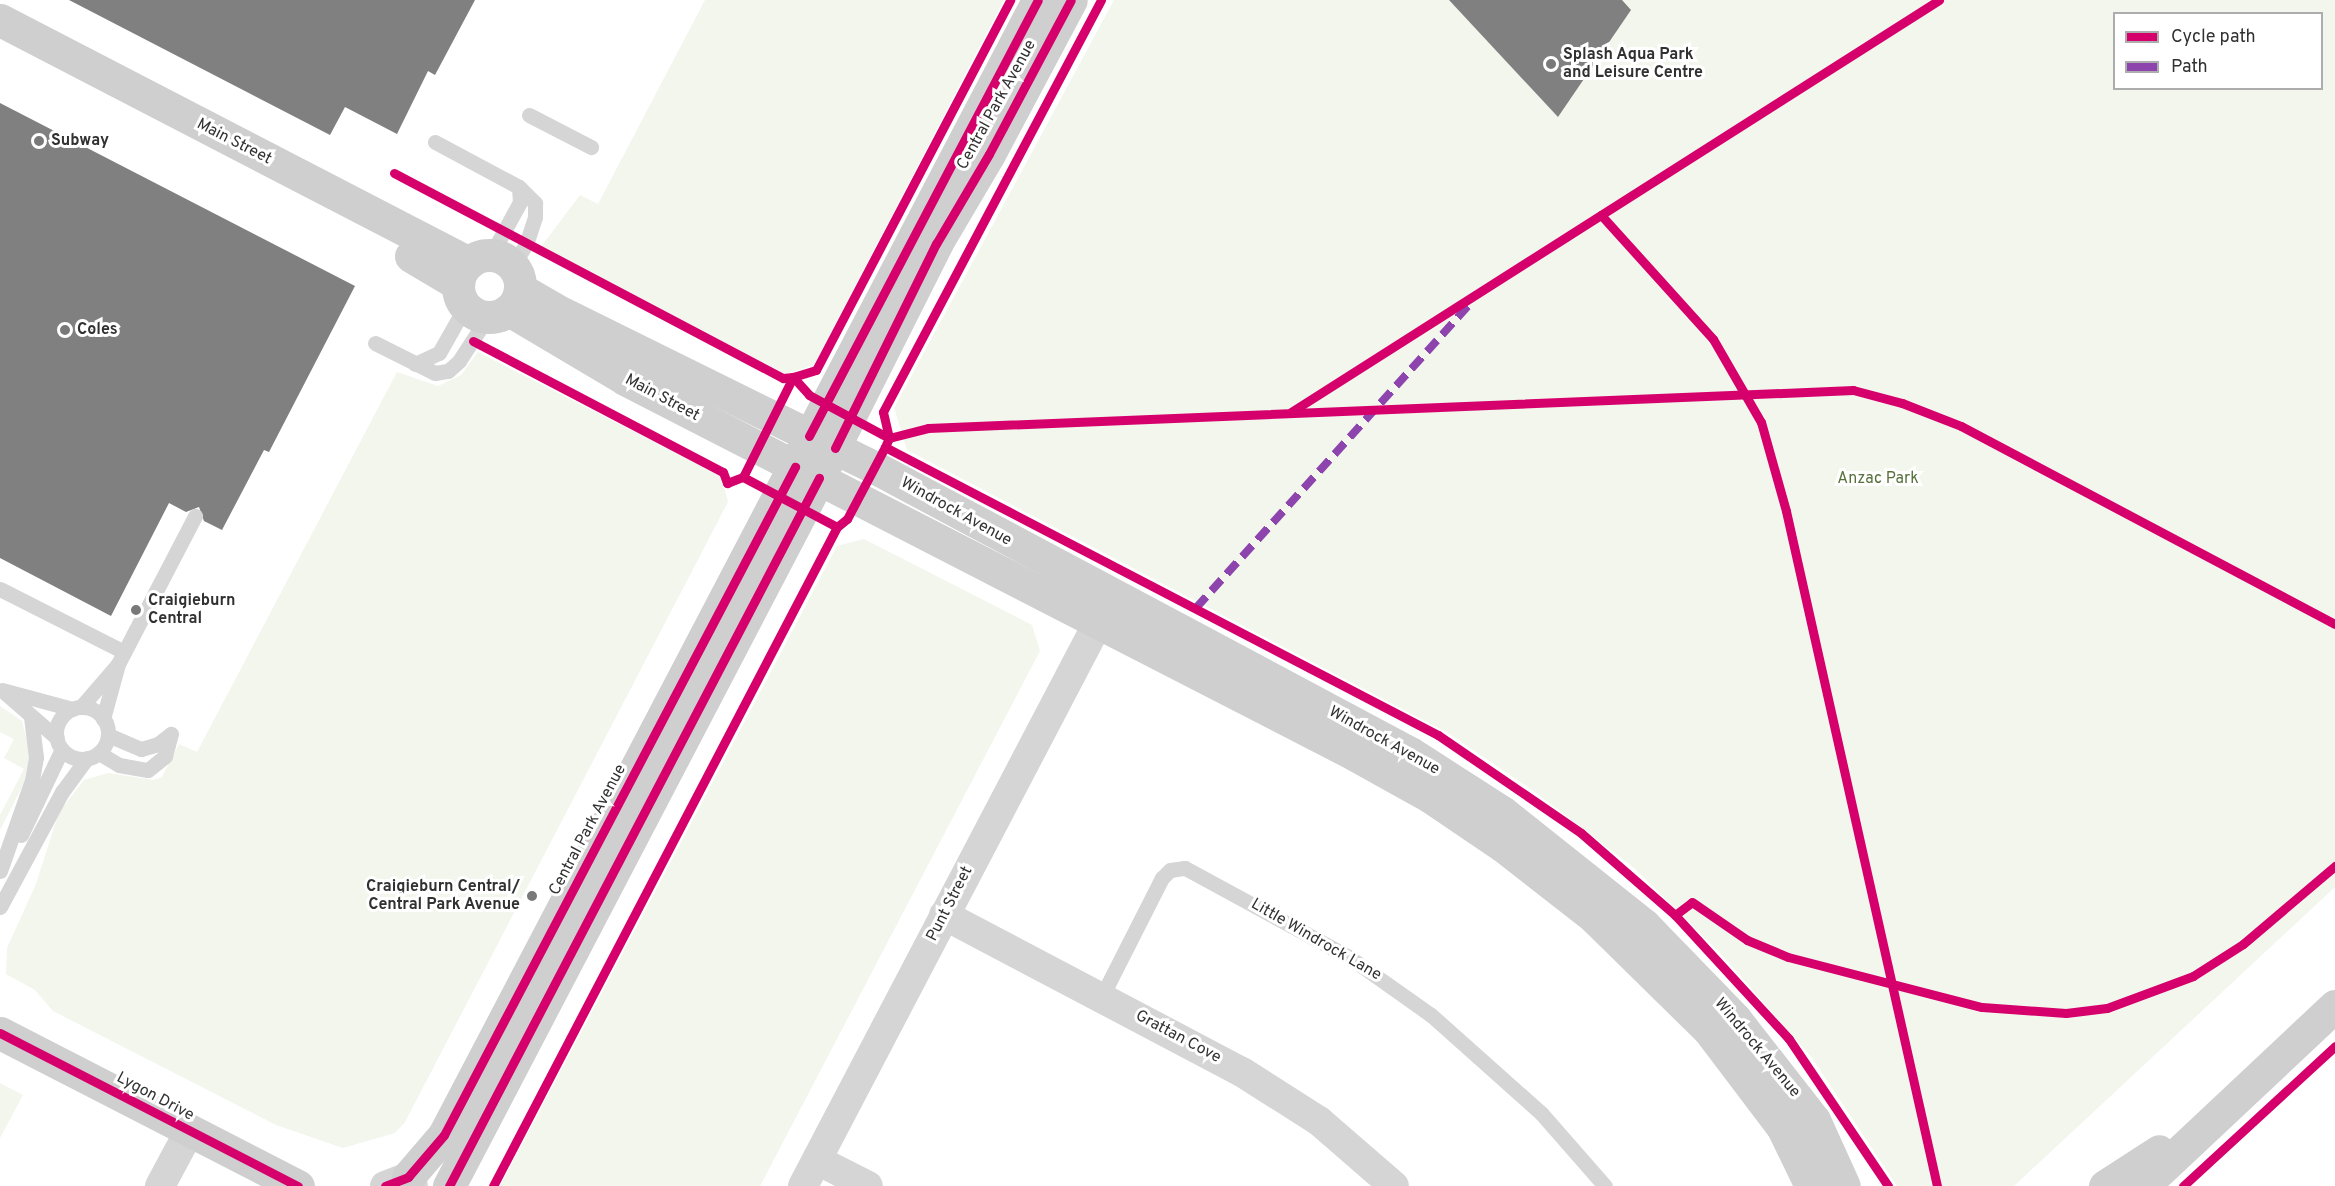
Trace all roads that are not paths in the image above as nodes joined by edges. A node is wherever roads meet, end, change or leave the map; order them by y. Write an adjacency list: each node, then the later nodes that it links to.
1 (1038, 0): 12 (street, Central Park Avenue)
2 (1071, 0): 12 (street, Central Park Avenue)
3 (0, 20): 9 (street, Main Street)
4 (0, 42): 9 (street, Main Street)
5 (529, 115): 7 (lane)
6 (435, 142): 8 (lane)
7 (591, 147)
8 (519, 188): 9 (lane); 9 (lane)
9 (489, 287): 11 (lane); 11 (lane); 12 (street, Main Street); 13 (street, Main Street)
10 (375, 343): 11 (lane)
11 (415, 364)
12 (822, 442): 13 (street, Central Park Avenue); 16 (street, Windrock Avenue)
13 (807, 472): 16 (street, Windrock Avenue); 33 (street, Central Park Avenue); 36 (street, Central Park Avenue)
14 (195, 516): 17 (lane)
15 (0, 589): 17 (lane)
16 (1105, 610): 26 (street, Punt Street); 41 (street, Windrock Avenue); 42 (street, Windrock Avenue)
17 (121, 658): 18 (lane); 20 (lane)
18 (77, 708): 19 (lane); 20 (lane); 22 (lane)
19 (31, 717): 22 (lane); 24 (lane)
20 (103, 718): 21 (lane)
21 (108, 735): 23 (lane); 23 (lane)
22 (60, 744): 23 (lane); 24 (lane)
23 (93, 756): 25 (lane)
24 (0, 873)
25 (1, 907)
26 (944, 915): 27 (street, Grattan Cove); 32 (street, Punt Street)
27 (1101, 998): 39 (street, Grattan Cove); 40 (lane, Little Windrock Lane)
28 (2335, 1006): 30 (street)
29 (4, 1030): 31 (street, Lygon Drive)
30 (2218, 1113): 43 (street); 44 (street)
31 (189, 1132): 34 (street); 35 (street, Lygon Drive)
32 (817, 1160): 37 (street, Punt Street); 38 (street)
33 (402, 1183)
34 (160, 1186)
35 (298, 1186)
36 (449, 1186)
37 (803, 1186)
38 (868, 1186)
39 (1394, 1186)
40 (1605, 1186)
41 (1811, 1186)
42 (1844, 1186)
43 (2105, 1186)
44 (2143, 1186)

